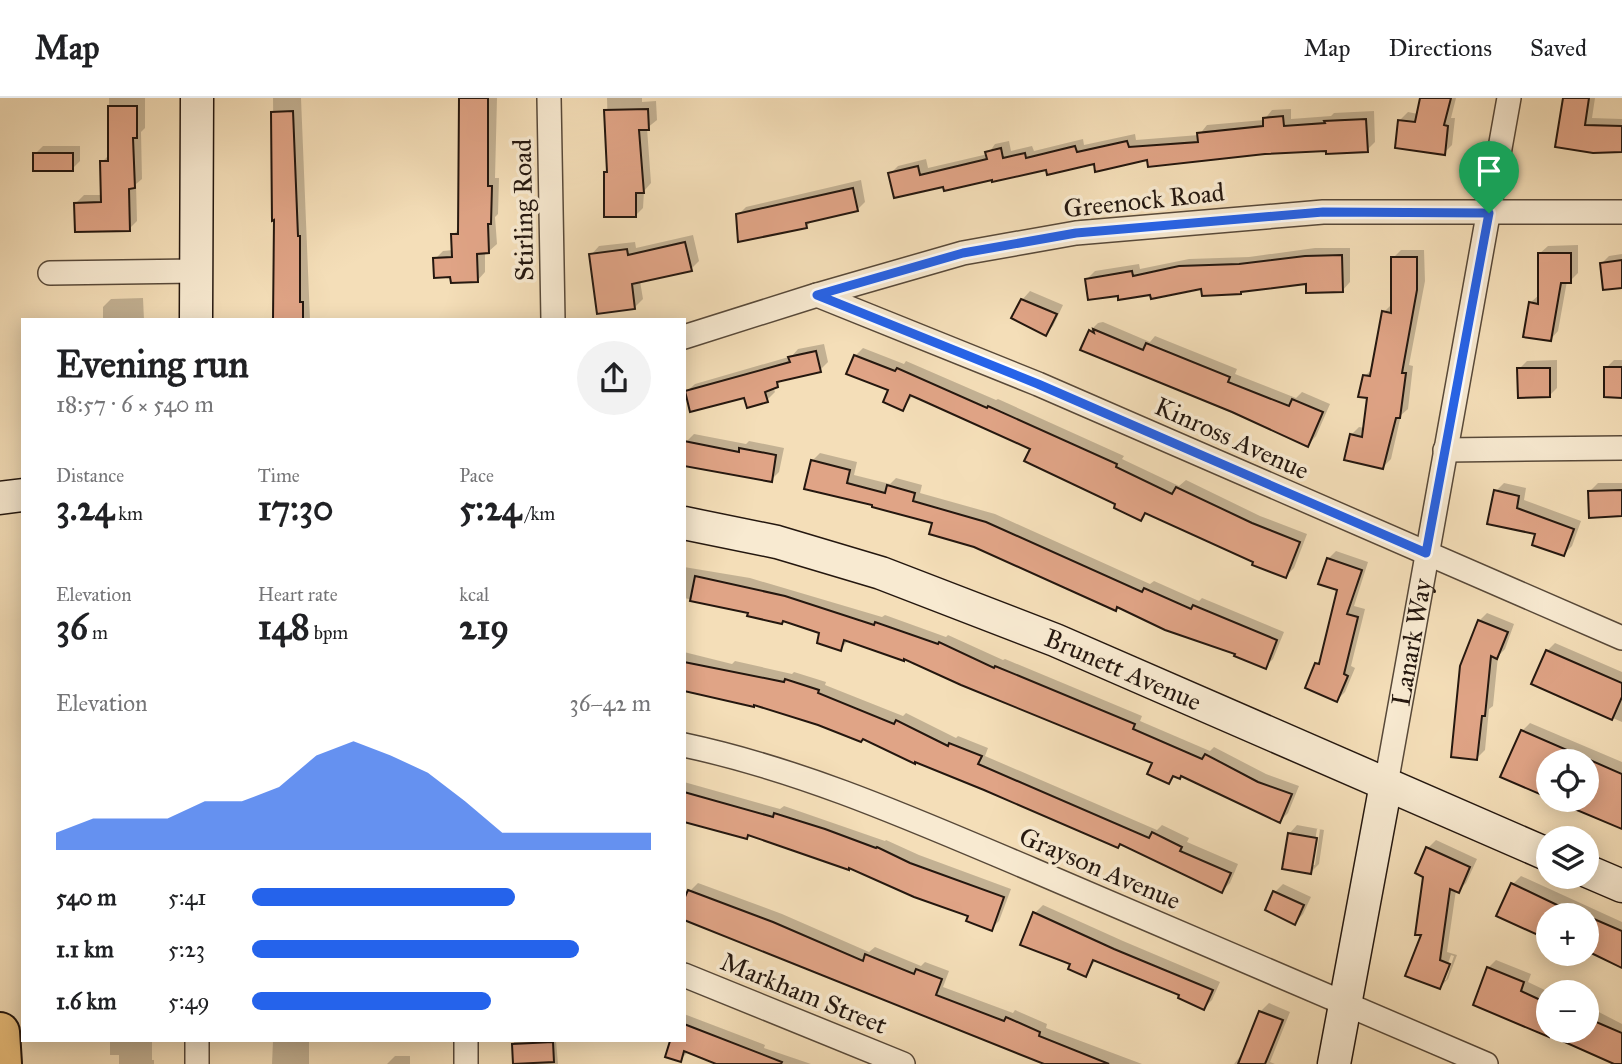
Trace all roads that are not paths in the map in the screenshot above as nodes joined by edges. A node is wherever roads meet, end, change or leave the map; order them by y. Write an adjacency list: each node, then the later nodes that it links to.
1 (197, 98): 6 (street)
2 (548, 98): 10 (street, Stirling Road)
3 (1509, 98): 5 (street, Lanark Way)
4 (1622, 212): 5 (street, Greenock Road)
5 (1489, 213): 8 (street, Greenock Road); 13 (street, Lanark Way)
6 (195, 271): 7 (street); 9 (street)
7 (50, 272)
8 (817, 295): 11 (street, Greenock Road); 17 (street, Kinross Avenue)
9 (196, 318)
10 (553, 318)
11 (686, 336)
12 (1622, 449): 13 (street)
13 (1445, 450): 17 (street, Lanark Way)
14 (21, 495): 15 (street)
15 (0, 498)
16 (686, 523): 20 (street, Brunett Avenue)
17 (1426, 553): 18 (street, Kinross Avenue); 20 (street, Lanark Way)
18 (1622, 638)
19 (686, 746): 25 (street, Grayson Avenue)
20 (1386, 784): 21 (street, Brunett Avenue); 25 (street, Lanark Way)
21 (1536, 849)
22 (1599, 876): 23 (street)
23 (1622, 886)
24 (686, 976): 32 (street, Markham Street)
25 (1344, 1002): 33 (street, Lanark Way); 34 (street, Grayson Avenue)
26 (0, 1032): 29 (highway)
27 (197, 1042): 30 (street)
28 (466, 1042): 31 (street)
29 (2, 1064)
30 (197, 1064)
31 (466, 1064)
32 (903, 1064)
33 (1334, 1064)
34 (1486, 1064)

